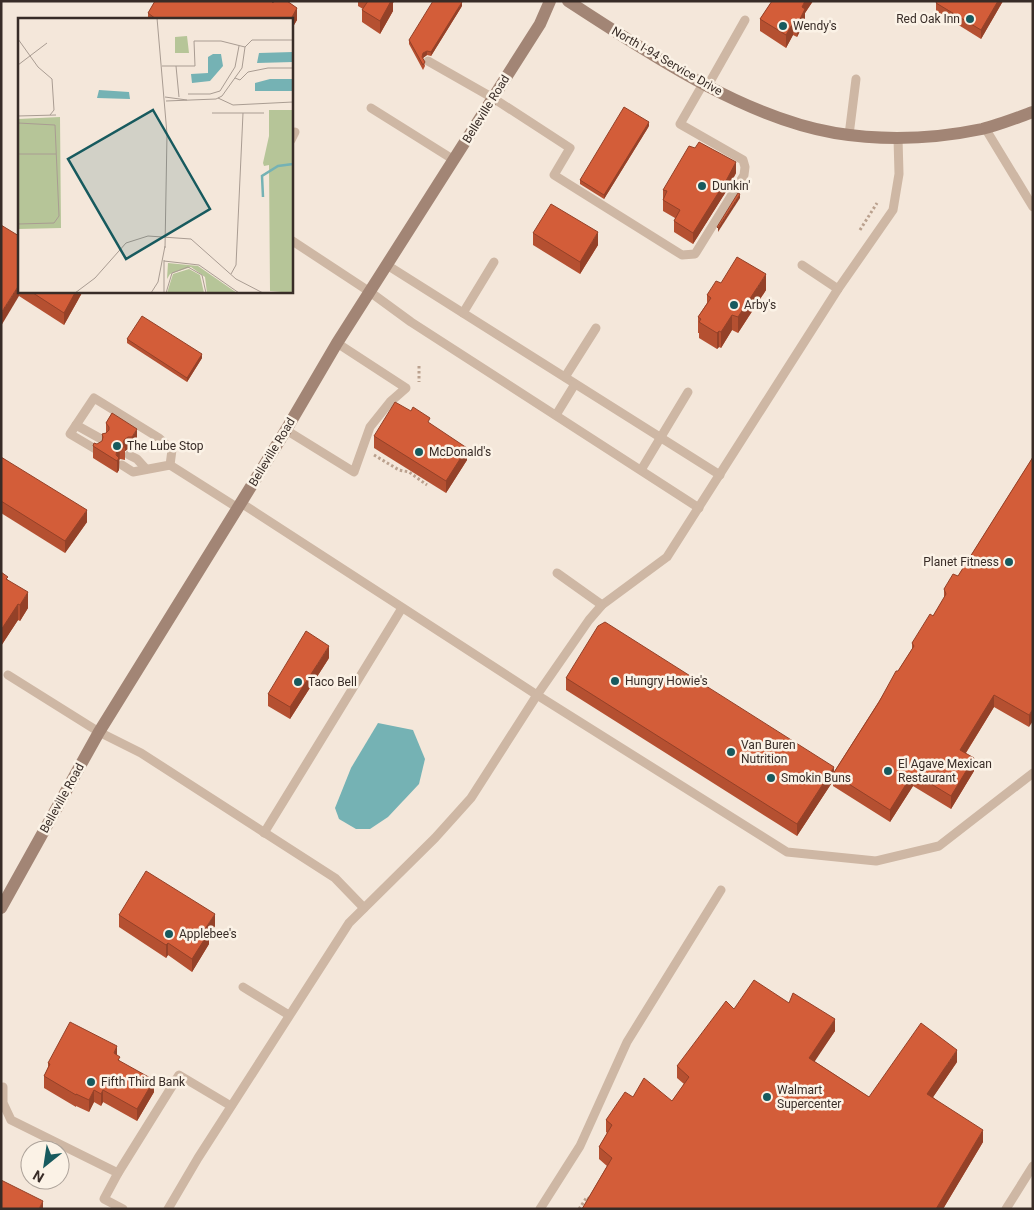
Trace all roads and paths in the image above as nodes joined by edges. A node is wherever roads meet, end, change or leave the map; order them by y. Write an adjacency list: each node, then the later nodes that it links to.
1 (550, 1): 7 (main road, Belleville Road)
2 (568, 1): 6 (main road, North I-94 Service Drive)
3 (746, 20): 6 (lane)
4 (428, 61): 7 (lane)
5 (856, 79): 11 (lane)
6 (705, 85): 7 (lane); 11 (main road, North I-94 Service Drive)
7 (492, 98): 13 (main road, Belleville Road)
8 (371, 108): 13 (lane)
9 (1033, 112): 10 (main road, North I-94 Service Drive)
10 (985, 128): 12 (main road, North I-94 Service Drive); 14 (lane)
11 (850, 135): 12 (main road, North I-94 Service Drive)
12 (898, 138): 19 (lane)
13 (454, 160): 17 (main road, Belleville Road)
14 (1033, 207)
15 (292, 241): 20 (lane)
16 (494, 262): 21 (lane)
17 (387, 265): 20 (main road, Belleville Road); 21 (lane)
18 (802, 265): 19 (lane)
19 (838, 289): 41 (lane)
20 (370, 292): 23 (main road, Belleville Road); 29 (lane)
21 (463, 313): 25 (lane)
22 (596, 328): 25 (lane)
23 (337, 343): 31 (main road, Belleville Road); 31 (lane)
24 (419, 366): 27 (path)
25 (565, 377): 26 (lane)
26 (576, 384): 29 (lane); 32 (lane)
27 (419, 385)
28 (688, 392): 32 (lane)
29 (556, 415): 40 (lane)
30 (76, 425): 33 (lane); 34 (lane); 38 (lane)
31 (286, 430): 43 (main road, Belleville Road)
32 (661, 438): 40 (lane); 41 (lane)
33 (103, 440)
34 (97, 450)
35 (373, 454): 42 (path)
36 (128, 455): 39 (lane)
37 (122, 465): 39 (lane)
38 (170, 466): 39 (lane); 43 (lane)
39 (146, 470)
40 (640, 470): 44 (lane)
41 (720, 475): 44 (lane)
42 (427, 485)
43 (239, 506): 47 (lane); 50 (main road, Belleville Road)
44 (699, 508): 46 (lane)
45 (557, 573): 46 (lane)
46 (602, 605): 49 (lane)
47 (402, 608): 49 (lane); 52 (lane)
48 (8, 675): 50 (lane)
49 (537, 695): 51 (lane); 55 (lane)
50 (99, 732): 52 (lane); 54 (main road, Belleville Road)
51 (1033, 773)
52 (264, 833): 55 (lane)
53 (721, 890): 65 (lane)
54 (1, 908)
55 (364, 908): 57 (lane)
56 (243, 987): 57 (lane)
57 (289, 1015): 59 (lane)
58 (3, 1087): 61 (lane)
59 (231, 1106): 61 (lane); 64 (lane)
60 (1033, 1166): 67 (lane)
61 (118, 1173): 63 (lane)
62 (593, 1202): 66 (path)
63 (123, 1209)
64 (168, 1209)
65 (540, 1209)
66 (579, 1209)
67 (1006, 1209)

